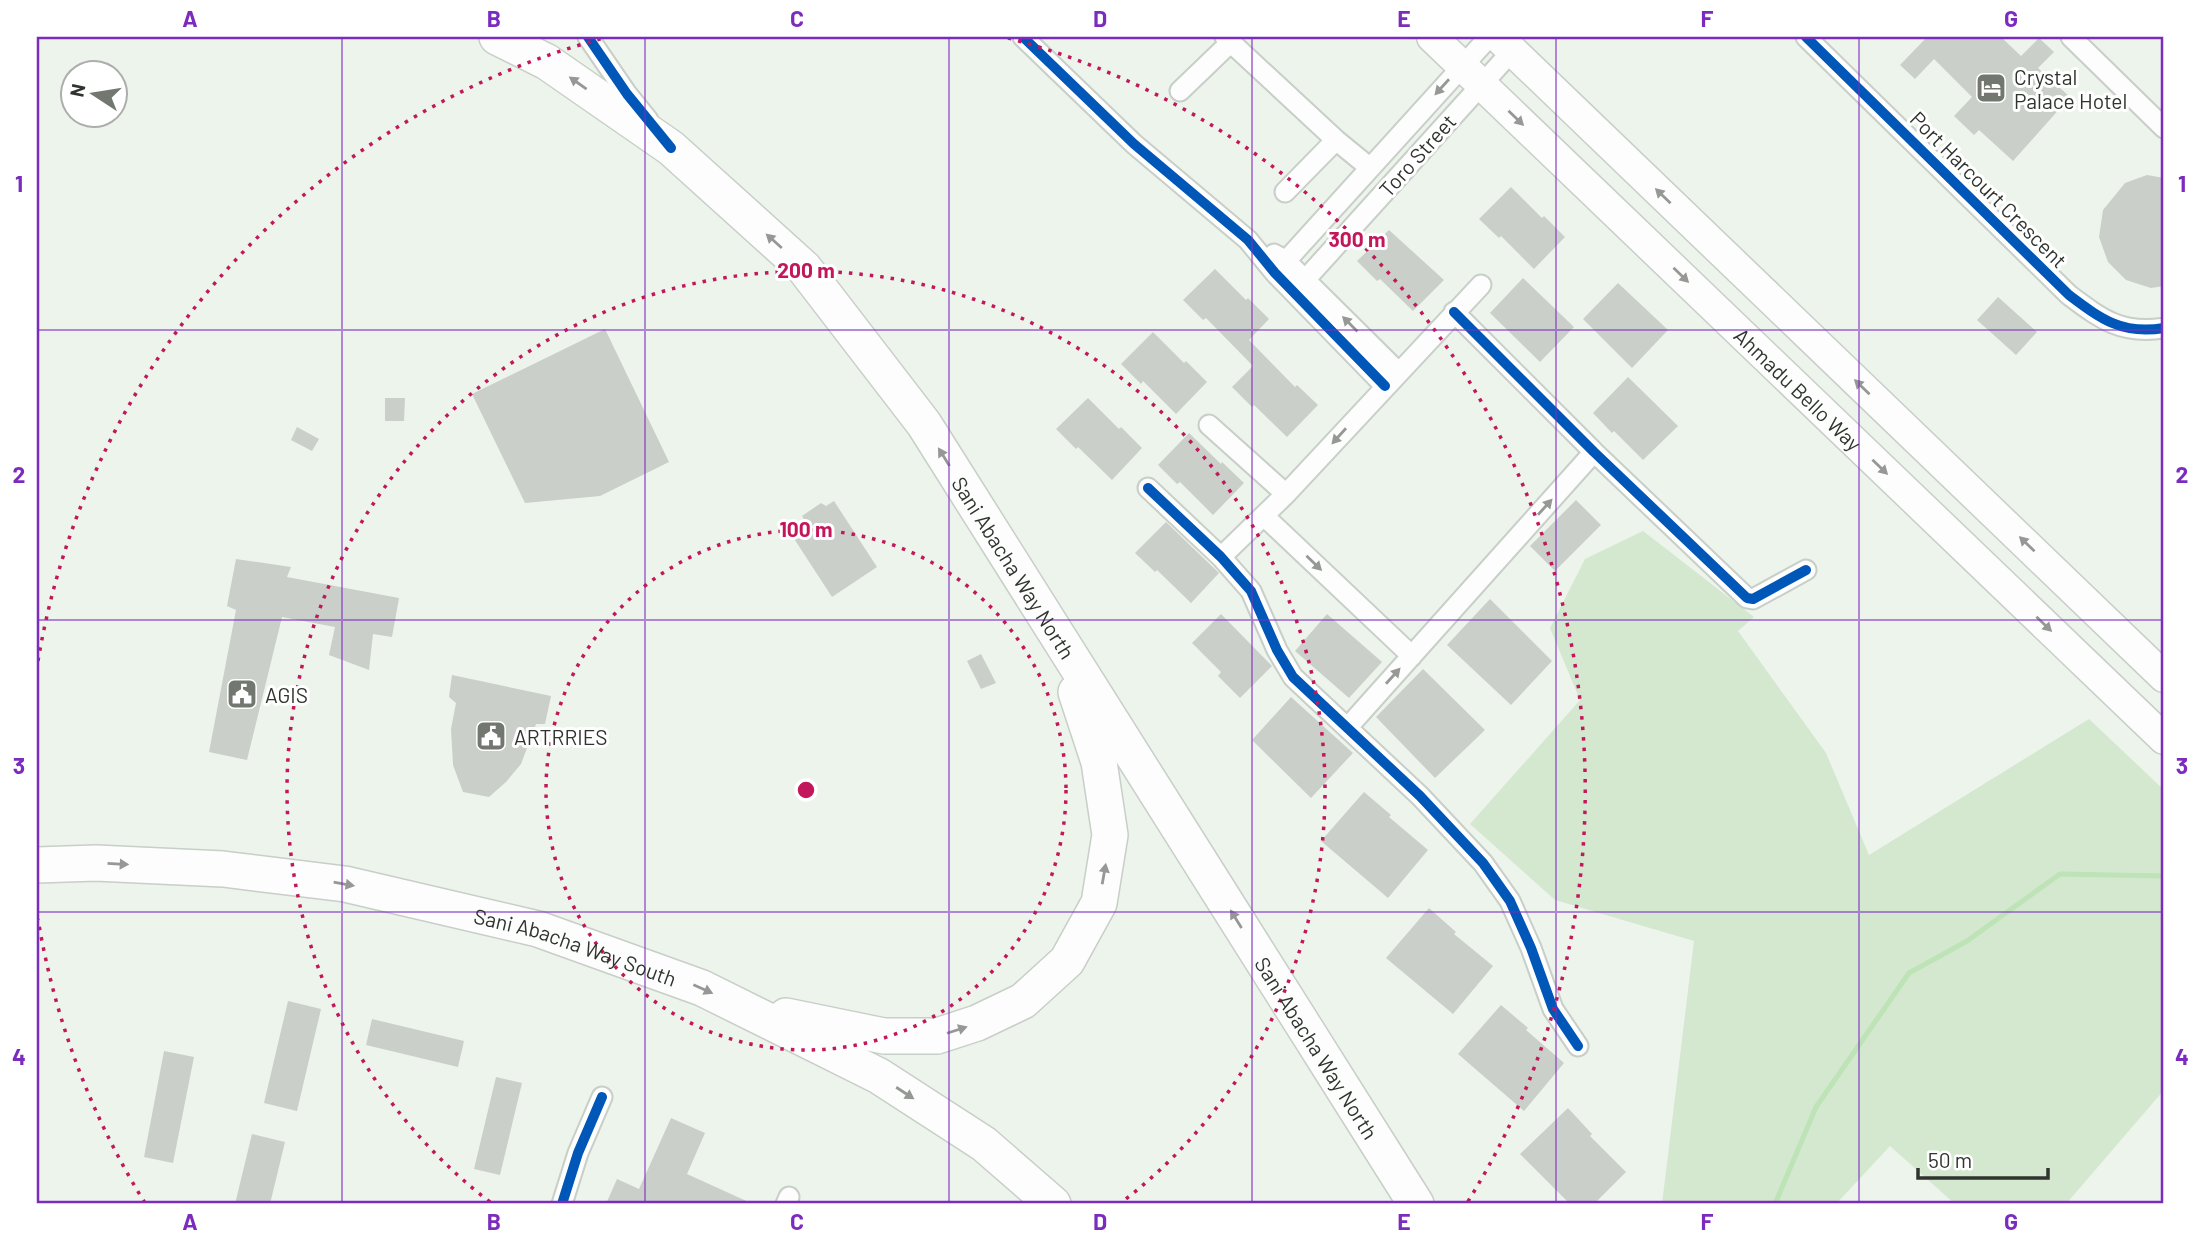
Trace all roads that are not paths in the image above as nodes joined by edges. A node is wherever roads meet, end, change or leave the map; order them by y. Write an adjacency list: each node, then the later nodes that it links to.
1 (497, 37): 13 (highway, Sani Abacha Way North, one-way to 1)
2 (588, 37): 13 (street)
3 (1023, 37): 16 (street)
4 (1432, 37): 9 (main road, Ahmadu Bello Way)
5 (1806, 37): 20 (street, Port Harcourt Crescent)
6 (2071, 37): 11 (street)
7 (1228, 40): 10 (street); 12 (street)
8 (1499, 42): 9 (street, Toro Street); 9 (street, Toro Street); 31 (main road, one-way to 8)
9 (1471, 75): 14 (street, Toro Street, one-way to 14); 17 (street, Toro Street); 33 (main road, Ahmadu Bello Way, one-way to 33)
10 (1180, 91)
11 (2164, 128)
12 (1336, 140): 14 (street); 15 (street)
13 (671, 148): 29 (highway, Sani Abacha Way North, one-way to 13)
14 (1369, 167): 16 (street, Toro Street)
15 (1285, 192)
16 (1280, 266): 17 (street)
17 (1300, 285): 21 (street)
18 (1481, 285): 19 (street)
19 (1454, 312): 21 (street); 23 (street)
20 (2164, 328)
21 (1392, 379): 25 (street, one-way to 25)
22 (1209, 425): 25 (street)
23 (1594, 453): 28 (street); 30 (street, one-way to 23)
24 (1148, 488): 27 (street)
25 (1286, 494): 26 (street)
26 (1264, 516): 27 (street); 30 (street, one-way to 30)
27 (1221, 557): 32 (street)
28 (1806, 570)
29 (1018, 576): 35 (highway, one-way to 29); 40 (highway, Sani Abacha Way North, one-way to 29)
30 (1412, 656): 32 (street, one-way to 30)
31 (2164, 677)
32 (1348, 727): 36 (street)
33 (2164, 739)
34 (43, 864): 35 (highway, Sani Abacha Way South, one-way to 35)
35 (745, 1009): 39 (highway, Sani Abacha Way South, one-way to 39)
36 (1578, 1046)
37 (602, 1097): 38 (street)
38 (562, 1204)
39 (1053, 1204)
40 (1416, 1204)

